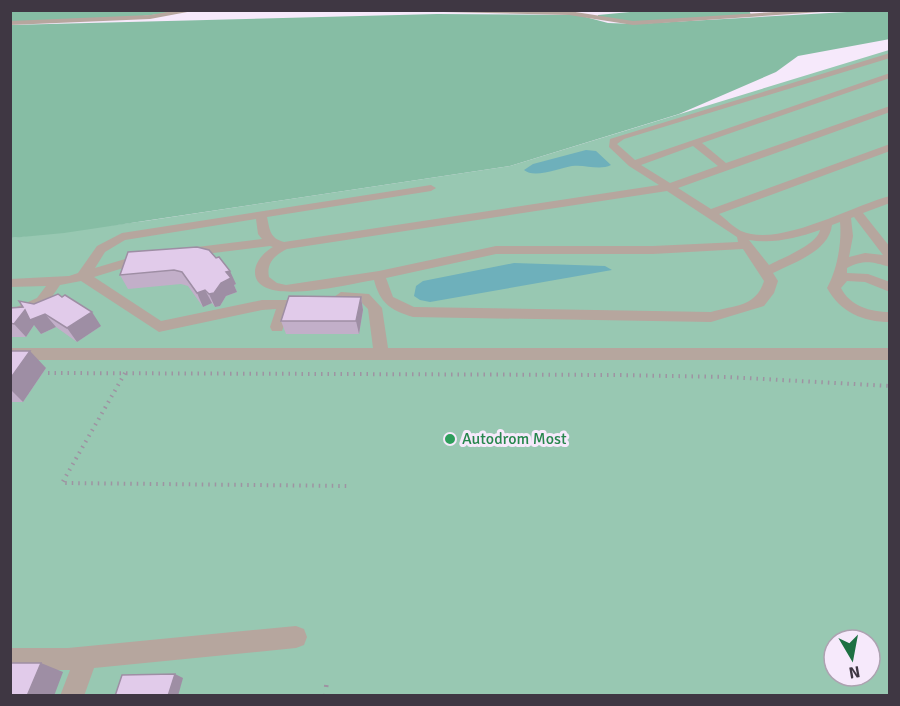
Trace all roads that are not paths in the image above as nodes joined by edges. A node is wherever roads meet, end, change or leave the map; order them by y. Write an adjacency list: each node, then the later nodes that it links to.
1 (195, 10): 4 (street)
2 (358, 10): 3 (street)
3 (847, 10)
4 (10, 23)
5 (890, 55): 10 (street)
6 (890, 75): 8 (street)
7 (890, 109): 11 (street)
8 (693, 142): 10 (street); 11 (street)
9 (890, 147): 15 (street)
10 (633, 164): 12 (street)
11 (724, 168): 12 (street)
12 (669, 187): 15 (street); 21 (street)
13 (431, 188): 16 (street)
14 (890, 199): 17 (street)
15 (710, 213): 19 (street)
16 (261, 214): 20 (street); 30 (street)
17 (850, 214): 18 (street); 25 (street); 28 (street)
18 (828, 222): 19 (street); 27 (street)
19 (738, 234): 22 (street)
20 (270, 242): 21 (street); 23 (street)
21 (284, 246): 29 (street)
22 (748, 246): 27 (street); 29 (street)
23 (181, 253)
24 (159, 256): 30 (street)
25 (890, 256)
26 (890, 263): 28 (street)
27 (766, 272): 37 (street)
28 (841, 272): 33 (street); 40 (street)
29 (380, 275): 37 (street)
30 (83, 276): 31 (street); 36 (street)
31 (55, 282): 32 (street); 39 (street)
32 (10, 283)
33 (890, 288)
34 (324, 299): 38 (street)
35 (304, 301): 36 (street)
36 (284, 303): 41 (street)
37 (394, 306): 38 (street)
38 (375, 308): 43 (street)
39 (10, 316)
40 (890, 316)
41 (277, 327)
42 (10, 354): 43 (street)
43 (381, 354): 44 (street)
44 (890, 354)
45 (296, 637): 46 (street)
46 (87, 657): 47 (street); 48 (street)
47 (10, 659)
48 (72, 696)

